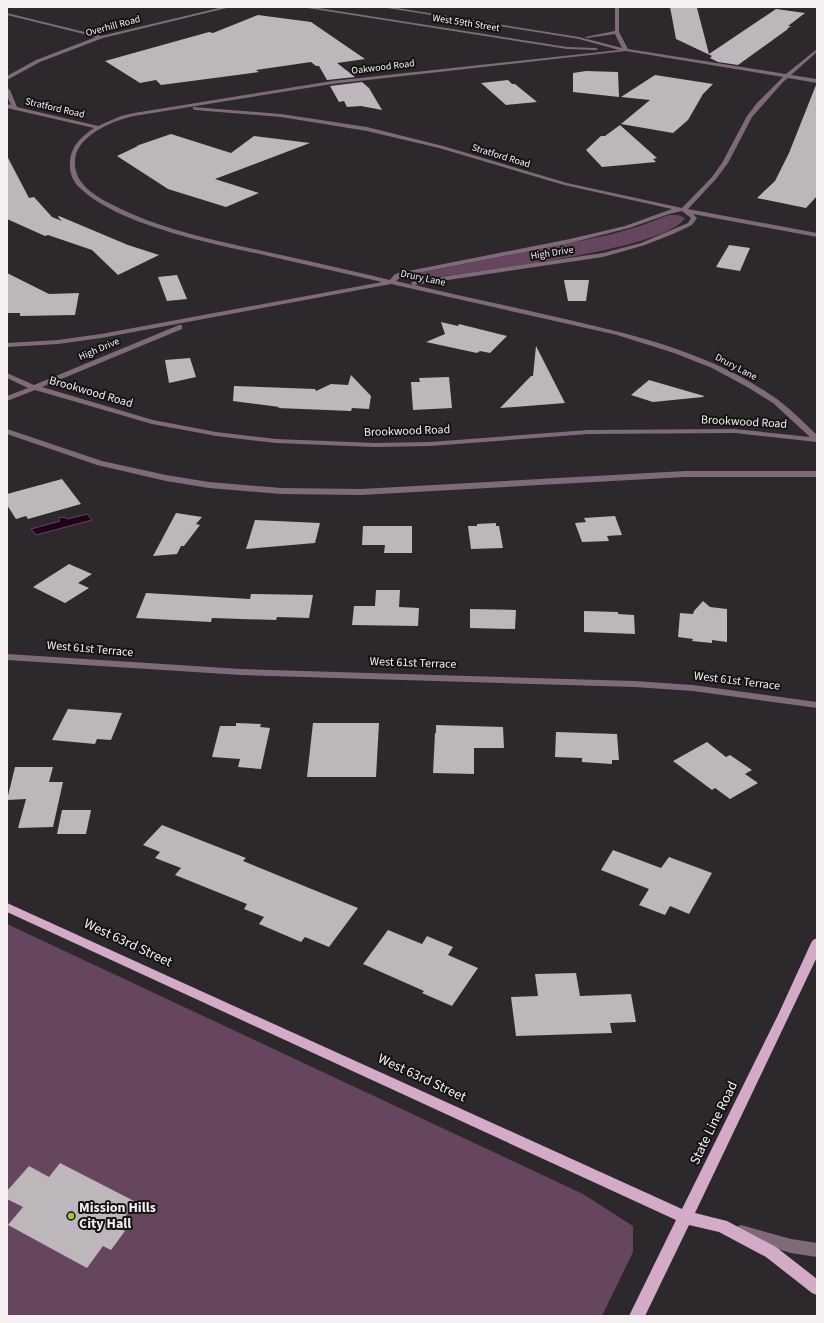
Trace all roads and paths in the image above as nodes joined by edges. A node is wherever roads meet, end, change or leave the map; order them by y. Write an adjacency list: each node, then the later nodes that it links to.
1 (230, 7): 8 (street, Overhill Road)
2 (303, 7): 10 (street, West 59th Street)
3 (383, 7): 9 (street, West 59th Street)
4 (616, 7): 7 (street)
5 (12, 10): 6 (street)
6 (7, 14): 8 (street)
7 (616, 32): 9 (street); 11 (street)
8 (101, 37): 15 (street, Overhill Road)
9 (579, 38): 11 (street, West 59th Street)
10 (567, 48): 11 (street, West 59th Street); 13 (street)
11 (626, 50): 13 (street, Oakwood Road); 14 (street, West 59th Street)
12 (817, 50): 14 (street)
13 (569, 57): 18 (street, Oakwood Road)
14 (787, 76): 16 (street, West 59th Street); 24 (street)
15 (7, 78)
16 (817, 81)
17 (7, 90): 21 (street)
18 (228, 98): 20 (street, Oakwood Road); 22 (street)
19 (7, 106): 21 (street, Stratford Road)
20 (179, 106): 22 (street, Stratford Road); 23 (street, Oakwood Road)
21 (14, 107): 23 (street, Stratford Road)
22 (231, 110): 24 (street, Stratford Road)
23 (100, 128): 26 (street, Drury Lane)
24 (684, 209): 25 (street, Stratford Road); 26 (street, High Drive); 26 (street, High Drive)
25 (817, 235)
26 (392, 282): 27 (street, High Drive); 33 (street, Drury Lane)
27 (199, 319): 28 (street, High Drive); 30 (street, High Drive)
28 (7, 345)
29 (7, 375): 30 (street, Brookwood Road)
30 (33, 387): 31 (street, High Drive); 33 (street, Brookwood Road)
31 (7, 399)
32 (7, 431): 34 (street)
33 (817, 439)
34 (817, 474)
35 (7, 657): 36 (street, West 61st Terrace)
36 (817, 705)
37 (7, 907): 39 (main road, West 63rd Street)
38 (817, 943): 39 (main road, State Line Road)
39 (684, 1217): 40 (main road, West 63rd Street); 43 (main road, State Line Road)
40 (722, 1226): 41 (street); 42 (main road, West 63rd Street)
41 (817, 1250)
42 (817, 1288)
43 (637, 1316)

